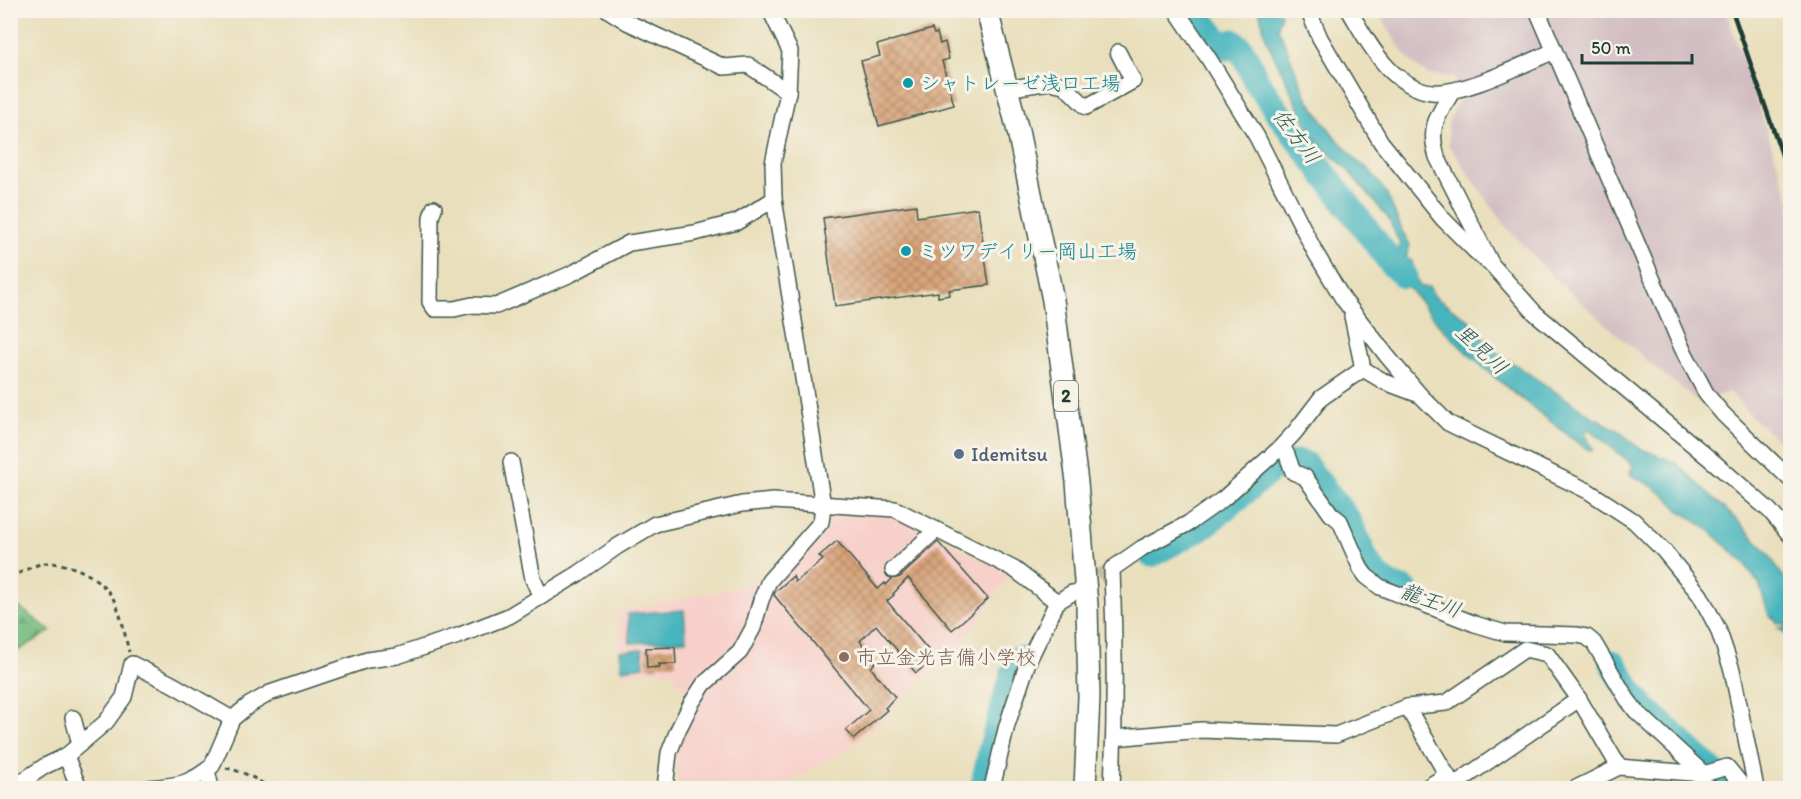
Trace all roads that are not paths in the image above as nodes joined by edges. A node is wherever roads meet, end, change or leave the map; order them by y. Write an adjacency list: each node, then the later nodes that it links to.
1 (608, 10): 11 (street)
2 (770, 10): 11 (street)
3 (987, 10): 10 (highway, 2)
4 (1176, 10): 16 (street)
5 (1308, 10): 15 (street)
6 (1348, 10): 12 (street)
7 (1537, 10): 8 (street)
8 (1554, 51): 12 (street); 21 (street)
9 (1118, 52): 10 (street)
10 (1007, 89): 46 (highway, 2)
11 (788, 92): 13 (street)
12 (1452, 92): 15 (street)
13 (774, 199): 14 (street); 22 (street)
14 (434, 208)
15 (1492, 266): 24 (street)
16 (1351, 310): 17 (street); 18 (street)
17 (1363, 369): 18 (street); 19 (street)
18 (1420, 395): 51 (street)
19 (1285, 451): 33 (street); 38 (street)
20 (511, 462): 27 (street)
21 (1791, 479)
22 (822, 506): 23 (street); 27 (street); 41 (street)
23 (936, 530): 25 (street); 28 (street)
24 (1791, 535)
25 (893, 570)
26 (1072, 593): 28 (street)
27 (541, 597): 32 (street)
28 (1057, 602): 45 (street)
29 (1578, 699): 30 (street); 36 (street); 39 (street)
30 (1407, 707): 33 (street); 39 (street)
31 (73, 718): 34 (street)
32 (232, 718): 34 (street); 37 (street)
33 (1114, 738): 47 (street)
34 (80, 744): 35 (street)
35 (66, 756): 40 (street); 42 (street)
36 (1619, 767): 38 (street); 49 (street)
37 (210, 768): 43 (street); 44 (street)
38 (1704, 774): 50 (street)
39 (1452, 783): 48 (street)
40 (10, 785)
41 (670, 786)
42 (79, 789)
43 (149, 789)
44 (211, 789)
45 (992, 789)
46 (1085, 789)
47 (1112, 789)
48 (1426, 789)
49 (1576, 789)
50 (1744, 789)
51 (1756, 789)

